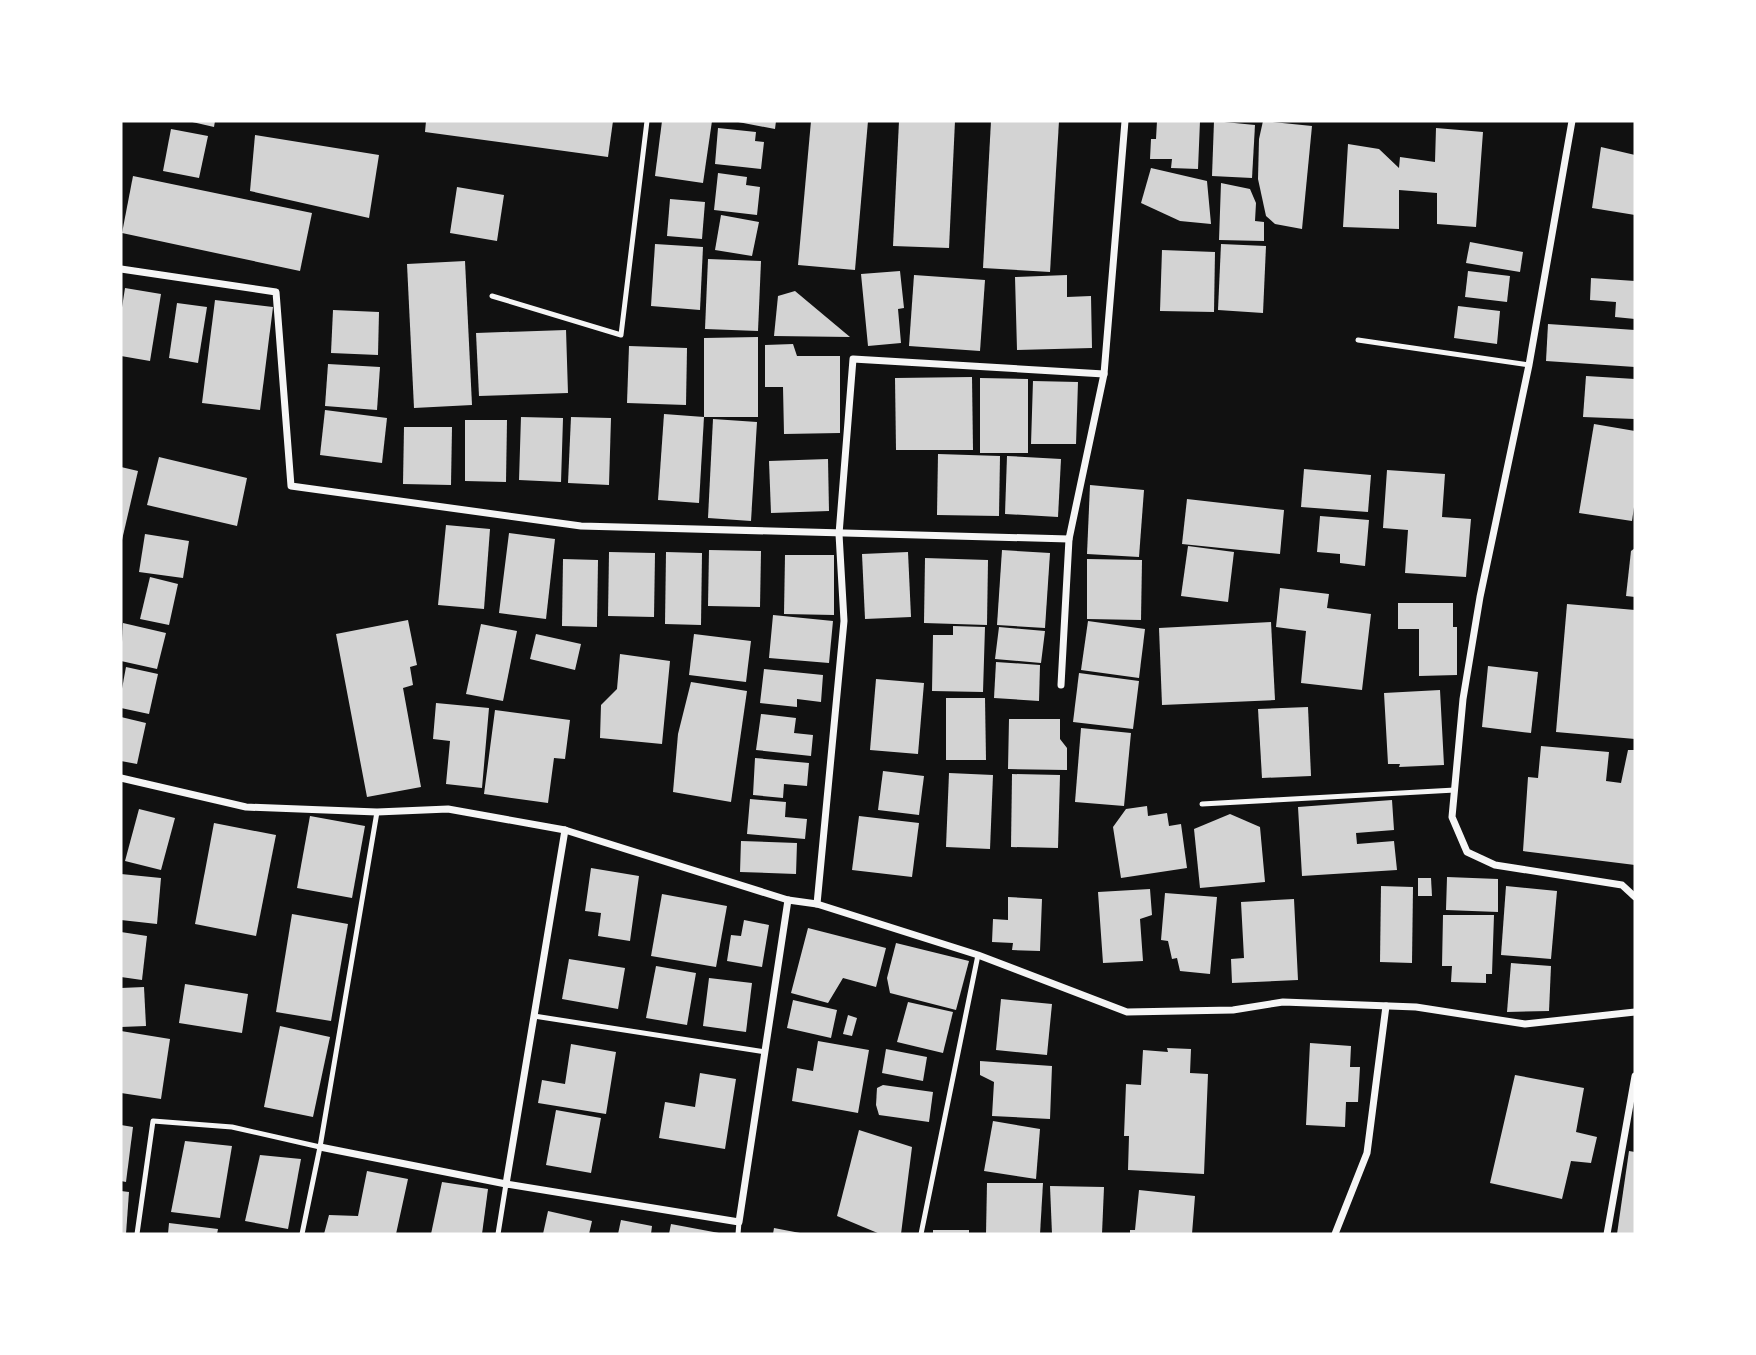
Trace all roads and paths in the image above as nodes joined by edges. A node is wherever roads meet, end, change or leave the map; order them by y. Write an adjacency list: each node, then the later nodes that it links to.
1 (647, 121): 5 (lane)
2 (1125, 121): 8 (street)
3 (1572, 121): 7 (street)
4 (121, 269): 9 (street)
5 (492, 296)
6 (1357, 340): 7 (lane)
7 (1529, 365): 13 (street)
8 (1104, 374): 9 (street); 10 (street)
9 (839, 534): 10 (street); 19 (street)
10 (1069, 539): 11 (street)
11 (1061, 685)
12 (121, 778): 15 (street)
13 (1455, 790): 14 (lane); 17 (street)
14 (1202, 804)
15 (377, 812): 16 (street); 26 (lane)
16 (565, 830): 18 (street); 23 (street)
17 (1635, 897)
18 (788, 900): 19 (street); 24 (street)
19 (817, 904): 20 (street)
20 (978, 955): 21 (street); 33 (lane)
21 (1386, 1006): 22 (street); 34 (street)
22 (1635, 1012)
23 (534, 1016): 24 (lane); 27 (street)
24 (765, 1052): 28 (street)
25 (1635, 1076): 35 (street)
26 (320, 1147): 27 (street); 29 (lane); 30 (lane)
27 (506, 1184): 28 (street); 31 (lane)
28 (739, 1222): 32 (lane)
29 (137, 1234)
30 (302, 1234)
31 (498, 1234)
32 (738, 1234)
33 (921, 1234)
34 (1335, 1234)
35 (1607, 1234)

